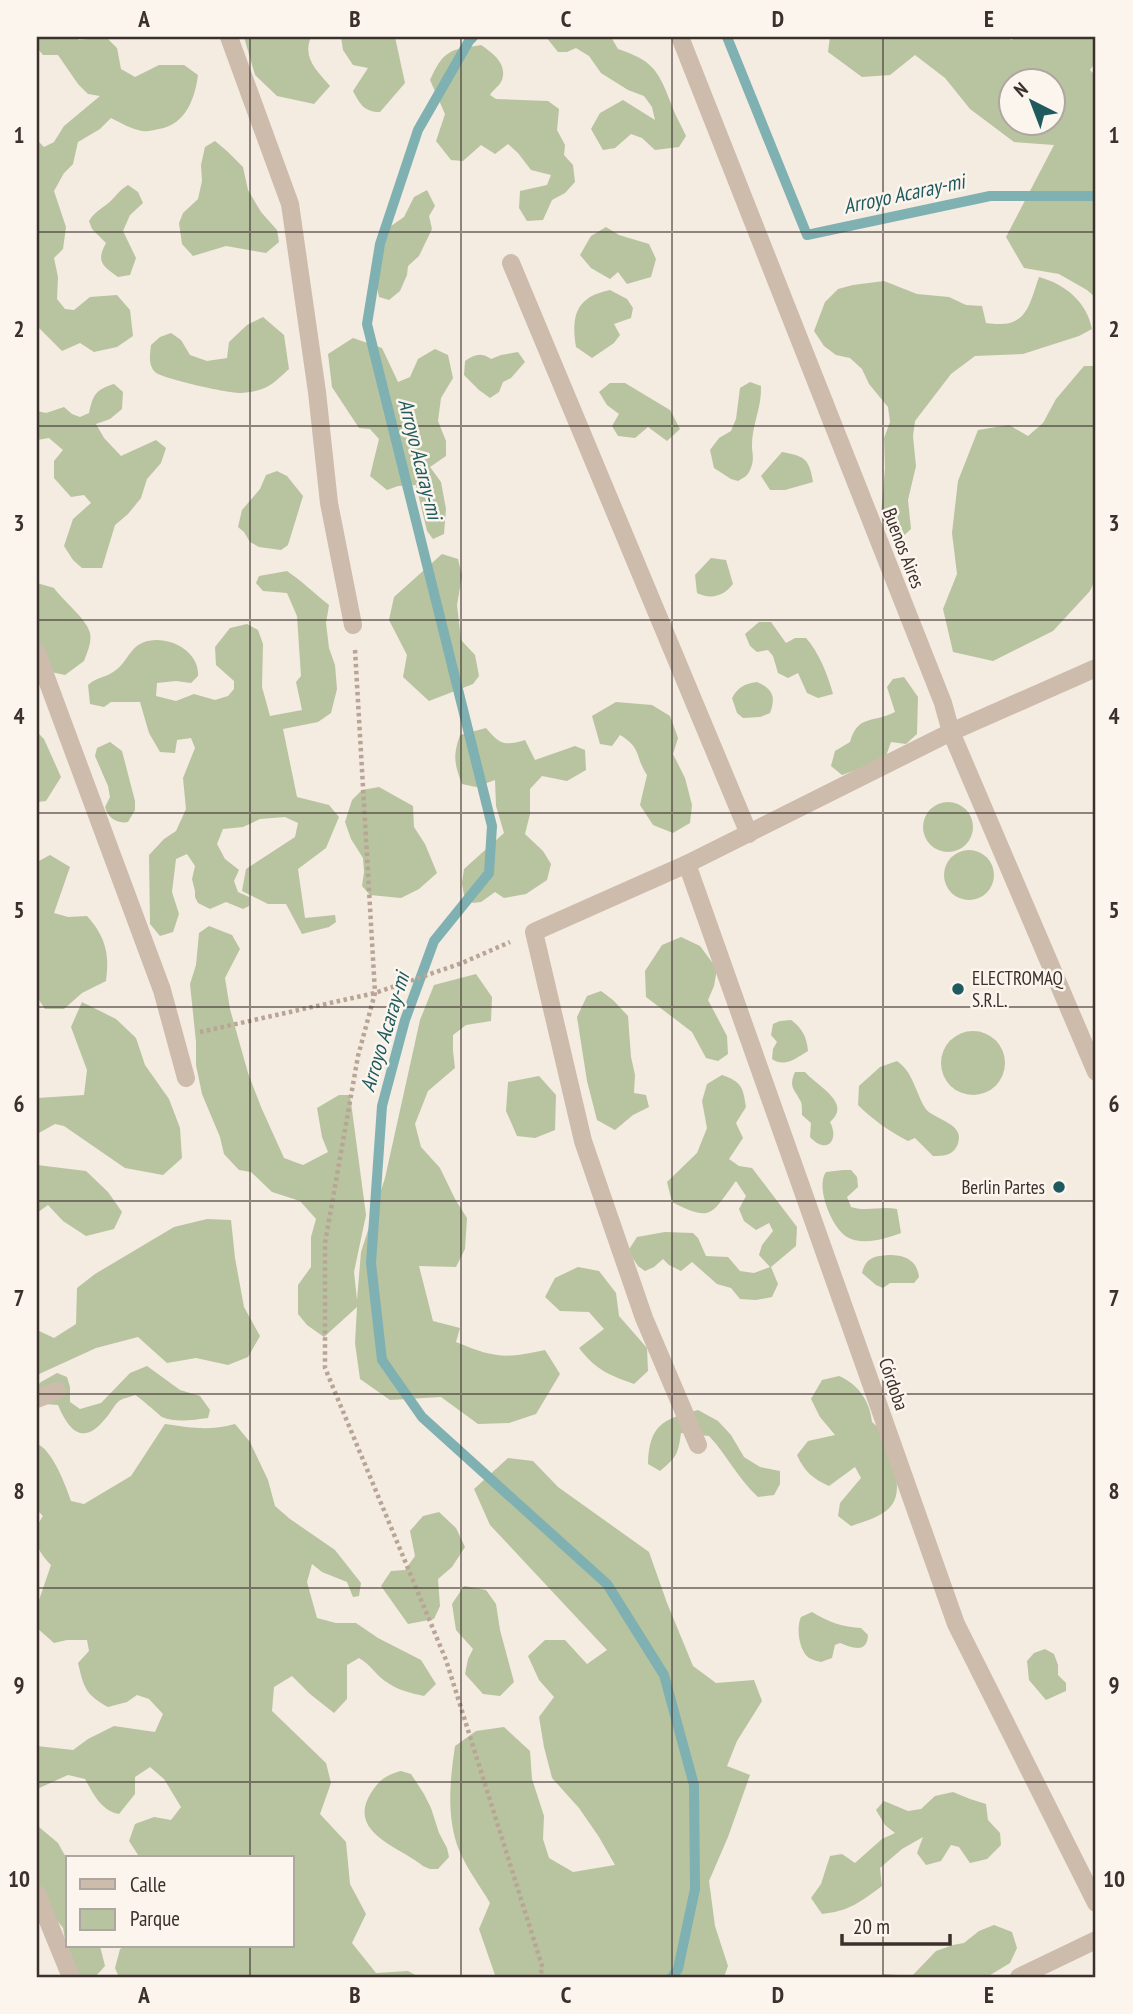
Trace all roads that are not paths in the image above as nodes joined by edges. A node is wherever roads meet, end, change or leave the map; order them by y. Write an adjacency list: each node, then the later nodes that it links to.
1 (229, 37): 4 (street)
2 (680, 37): 7 (street, Buenos Aires)
3 (511, 262): 8 (street)
4 (353, 625)
5 (37, 653): 11 (street)
6 (1096, 668): 7 (street)
7 (951, 732): 8 (street); 10 (street, Buenos Aires)
8 (749, 834): 9 (street)
9 (687, 864): 14 (street); 16 (street, Córdoba)
10 (1096, 1072)
11 (186, 1078)
12 (57, 1391): 13 (street)
13 (37, 1399)
14 (698, 1445)
15 (37, 1894): 18 (street)
16 (1096, 1903)
17 (1096, 1940): 19 (street)
18 (71, 1977)
19 (1018, 1977)

